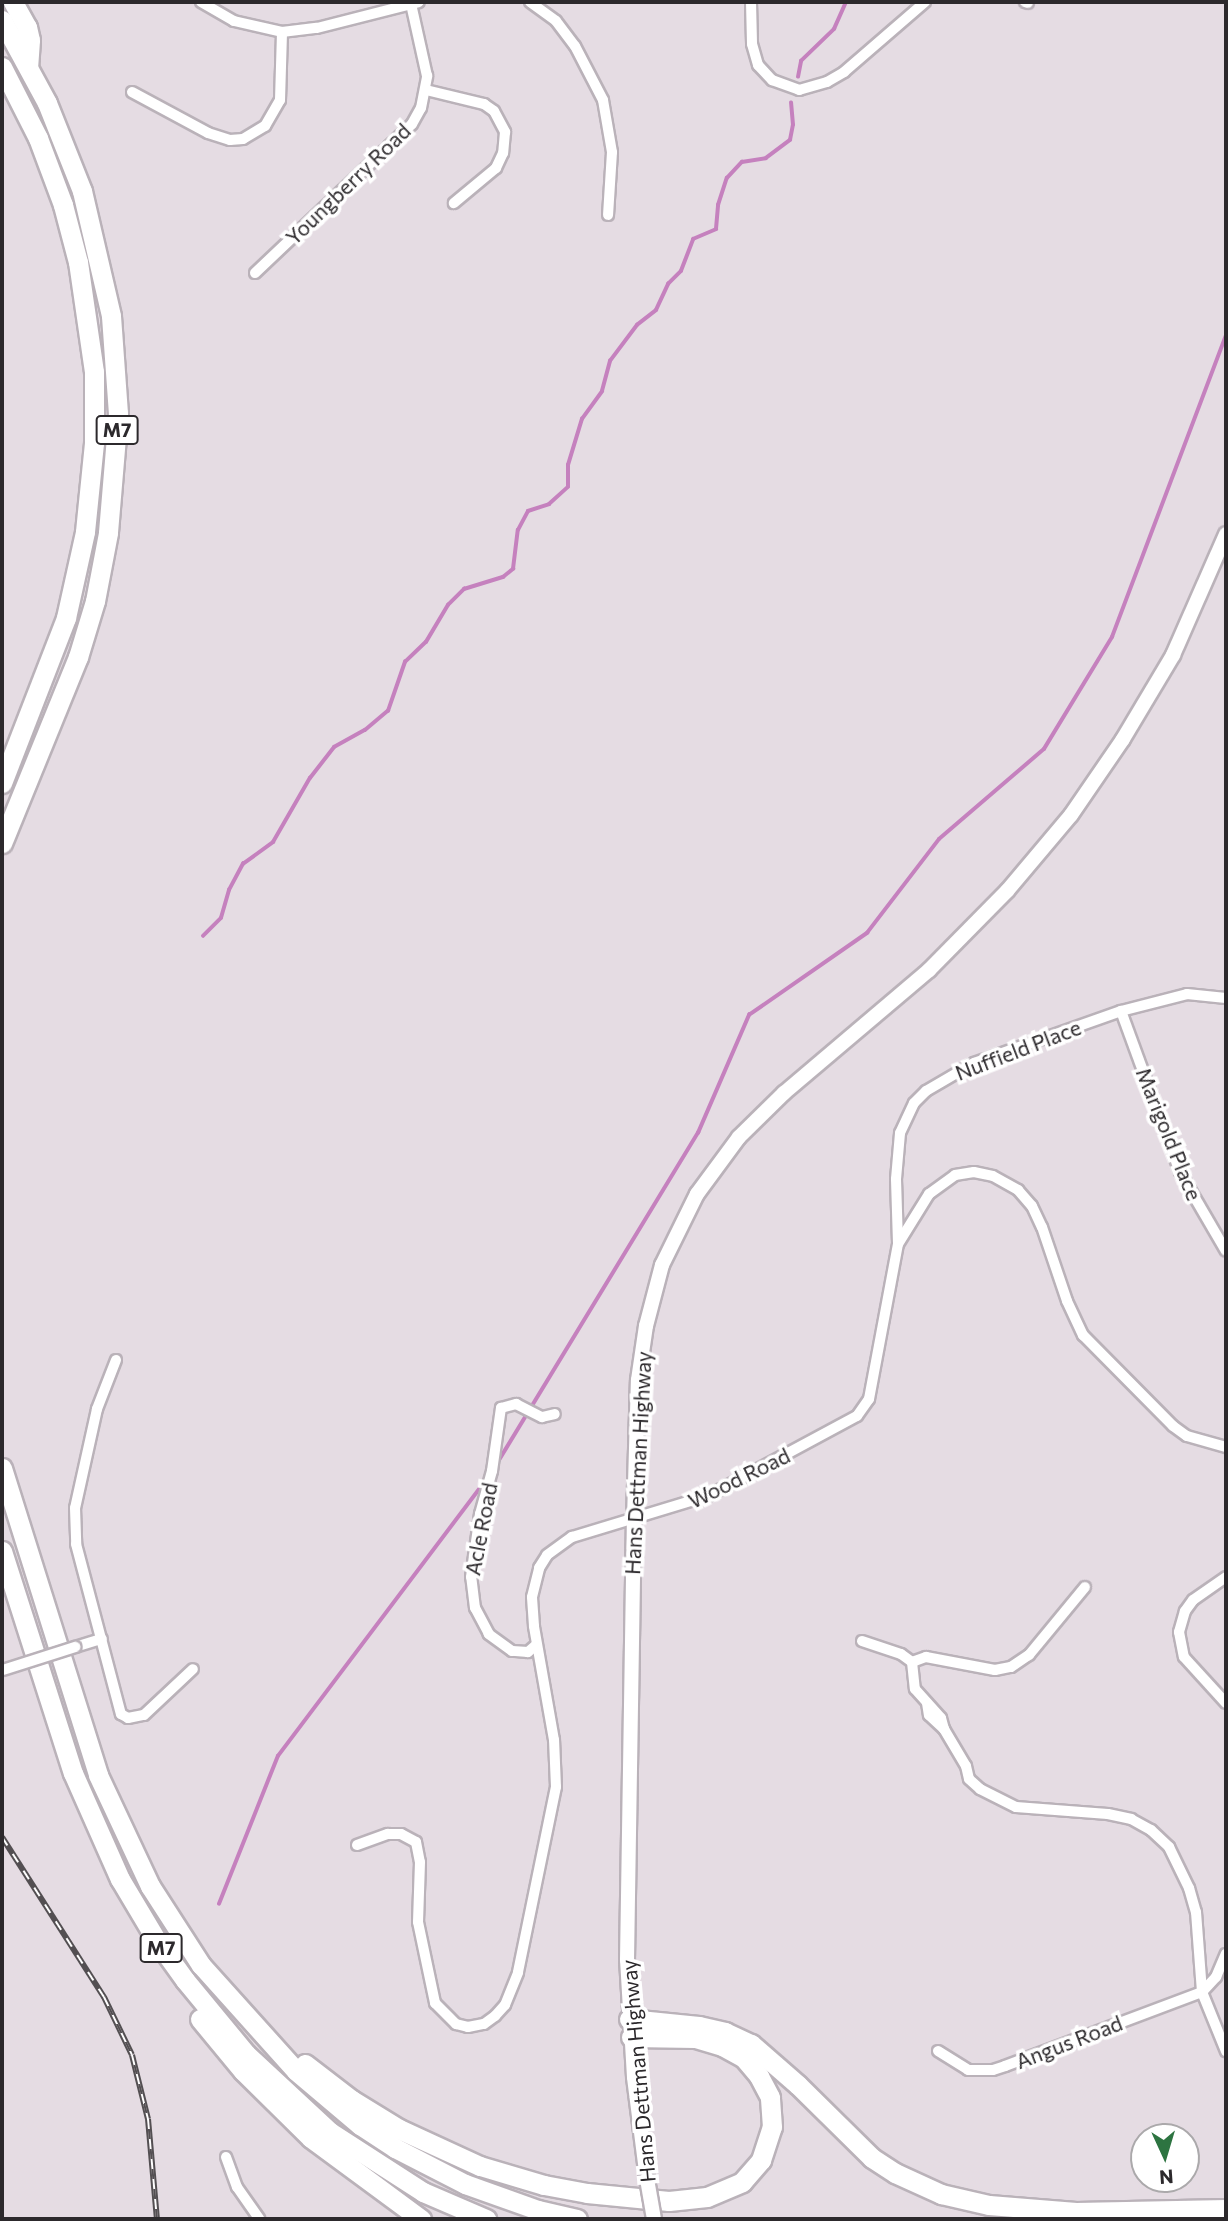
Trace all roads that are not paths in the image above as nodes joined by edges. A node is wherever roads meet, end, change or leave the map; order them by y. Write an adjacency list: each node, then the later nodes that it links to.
1 (13, 2): 9 (highway)
2 (201, 2): 8 (street)
3 (530, 2): 16 (street)
4 (751, 2): 5 (street)
5 (925, 2)
6 (415, 3): 8 (street); 12 (street, Youngberry Road)
7 (2, 20): 9 (highway, M7)
8 (282, 32): 13 (street)
9 (28, 66): 20 (highway, M7)
10 (2, 67): 15 (highway, M7)
11 (2, 89): 15 (highway)
12 (426, 90): 14 (street); 17 (street, Youngberry Road)
13 (132, 92)
14 (454, 203)
15 (63, 205): 19 (highway, M7)
16 (608, 215)
17 (255, 273)
18 (1226, 534): 29 (street, Hans Dettman Highway)
19 (2, 783)
20 (2, 843)
21 (1226, 998): 22 (street, Nuffield Place)
22 (1121, 1012): 23 (street, Nuffield Place); 24 (street, Marigold Place)
23 (898, 1244): 27 (street, Wood Road); 29 (street, Wood Road)
24 (1226, 1251)
25 (116, 1360): 33 (street)
26 (555, 1414): 35 (street, Acle Road)
27 (1226, 1447)
28 (2, 1468): 44 (highway, M7)
29 (634, 1520): 35 (street, Wood Road); 45 (street, Hans Dettman Highway)
30 (2, 1550): 41 (highway, M7)
31 (1226, 1577): 39 (street)
32 (1085, 1587): 36 (street)
33 (102, 1639): 37 (street); 38 (street, bridge)
34 (862, 1642): 36 (street)
35 (536, 1646): 40 (street, Wood Road)
36 (912, 1662): 43 (street)
37 (193, 1669)
38 (2, 1670)
39 (1226, 1703)
40 (357, 1845)
41 (144, 1921): 51 (highway); 52 (highway, M7)
42 (1226, 1954): 43 (street)
43 (1202, 1992): 46 (street, Angus Road); 47 (street)
44 (224, 1995): 45 (highway); 53 (highway, M7)
45 (630, 2028): 49 (highway); 54 (street, Hans Dettman Highway, bridge)
46 (938, 2051)
47 (1226, 2051)
48 (226, 2157): 50 (street)
49 (1226, 2209)
50 (259, 2219)
51 (421, 2219)
52 (486, 2219)
53 (577, 2219)
54 (654, 2219)

